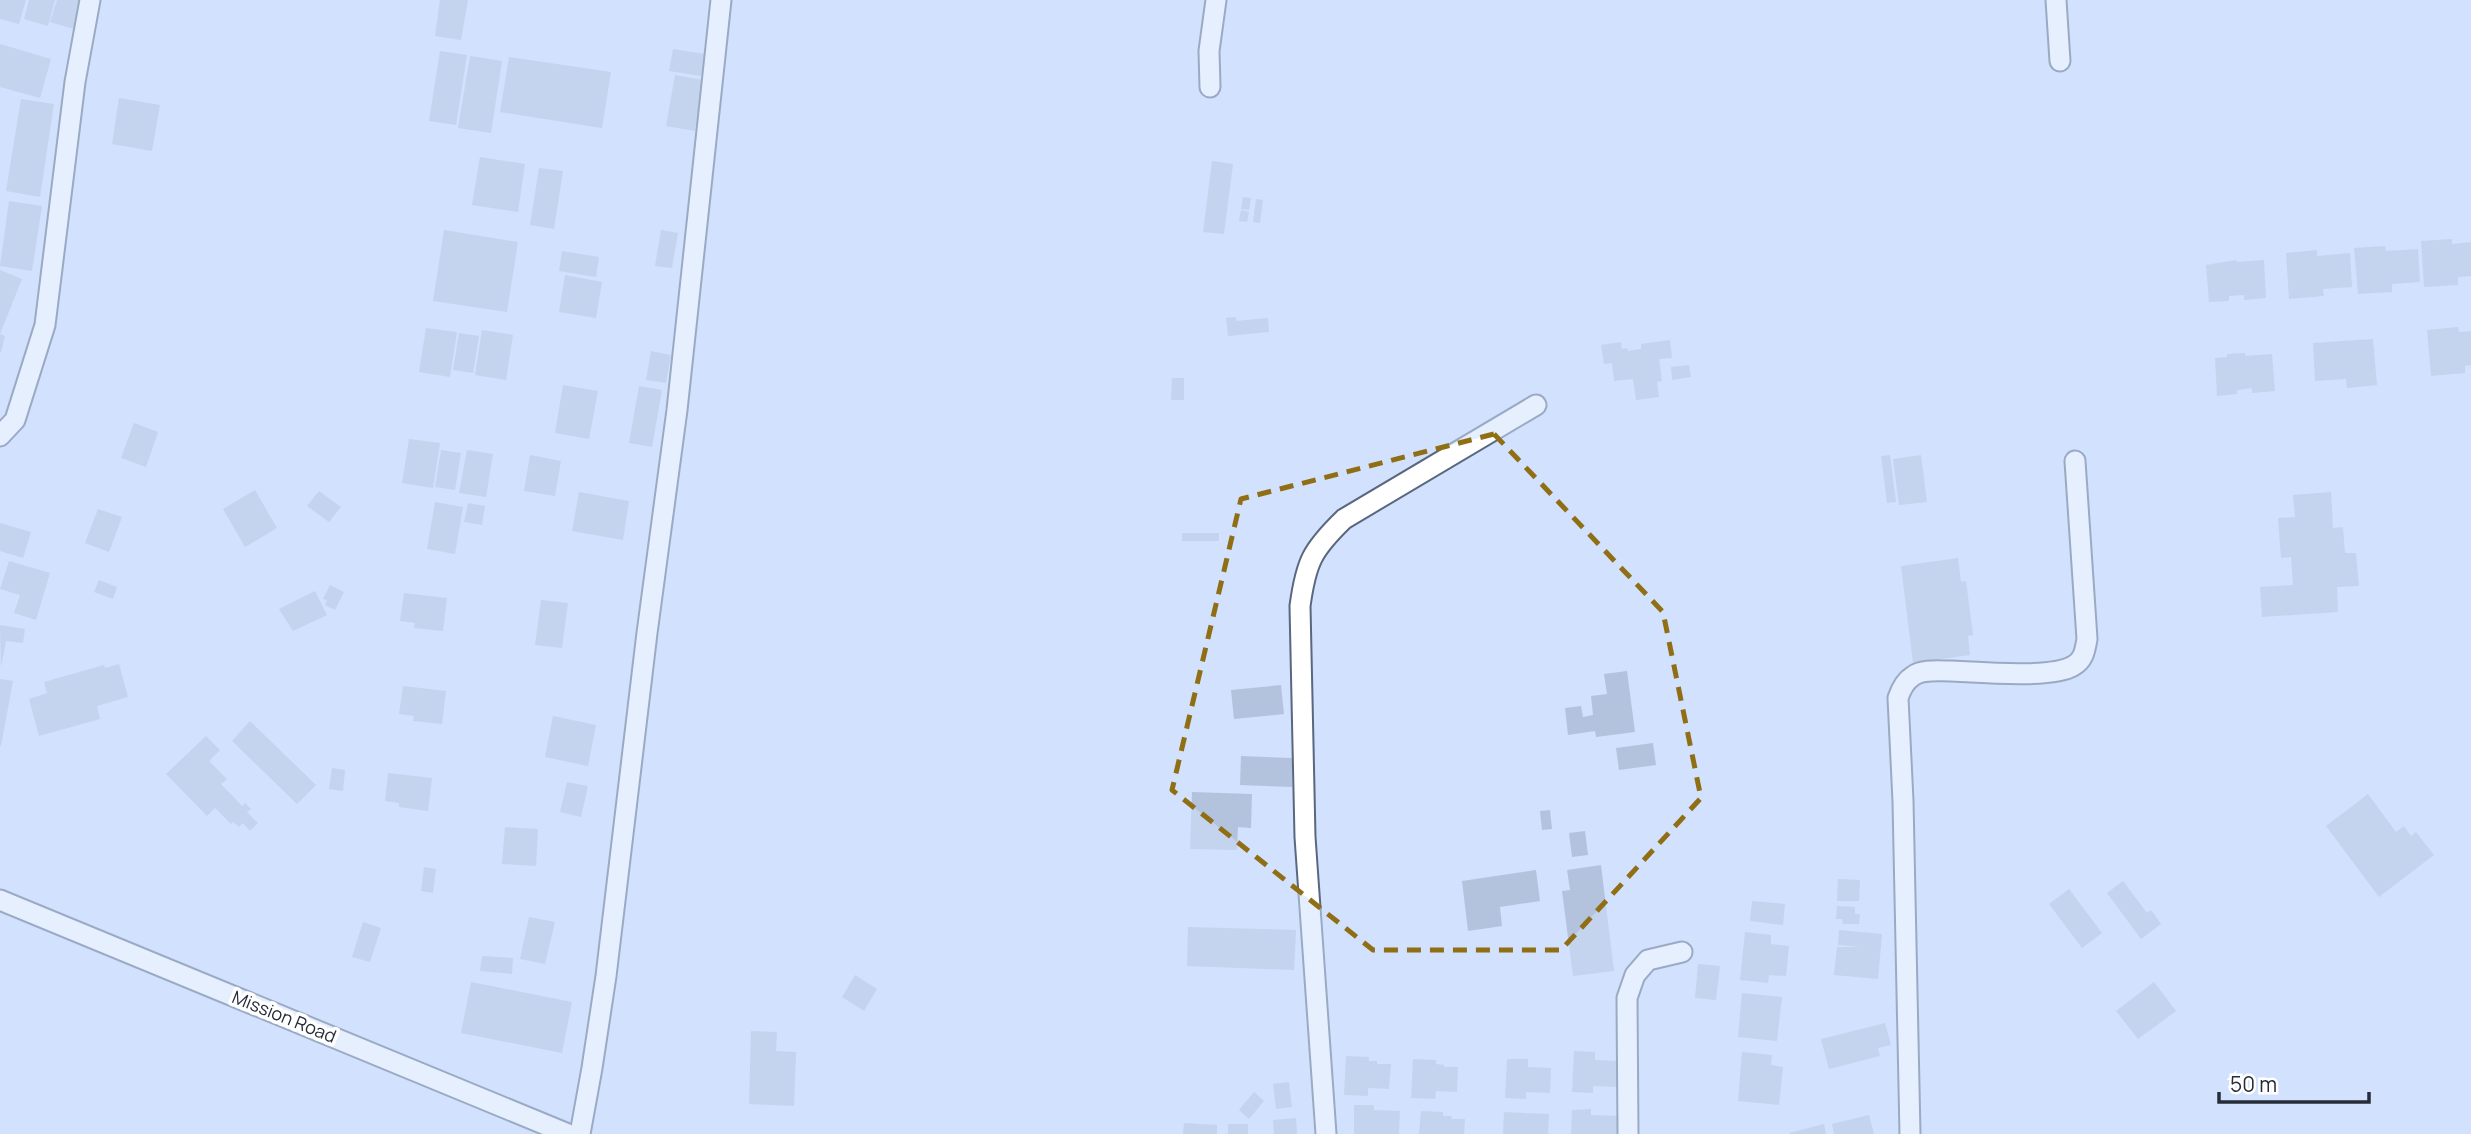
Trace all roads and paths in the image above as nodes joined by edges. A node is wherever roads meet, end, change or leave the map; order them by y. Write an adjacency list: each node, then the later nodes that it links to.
1 (90, 0): 8 (street)
2 (721, 0): 13 (street)
3 (1216, 0): 6 (street)
4 (2056, 0): 5 (street)
5 (2060, 61)
6 (1210, 87)
7 (1536, 405): 14 (street)
8 (0, 436)
9 (2075, 461): 16 (street)
10 (0, 900): 12 (street, Mission Road)
11 (1682, 952): 15 (street)
12 (568, 1134)
13 (580, 1134)
14 (1326, 1134)
15 (1628, 1134)
16 (1910, 1134)

